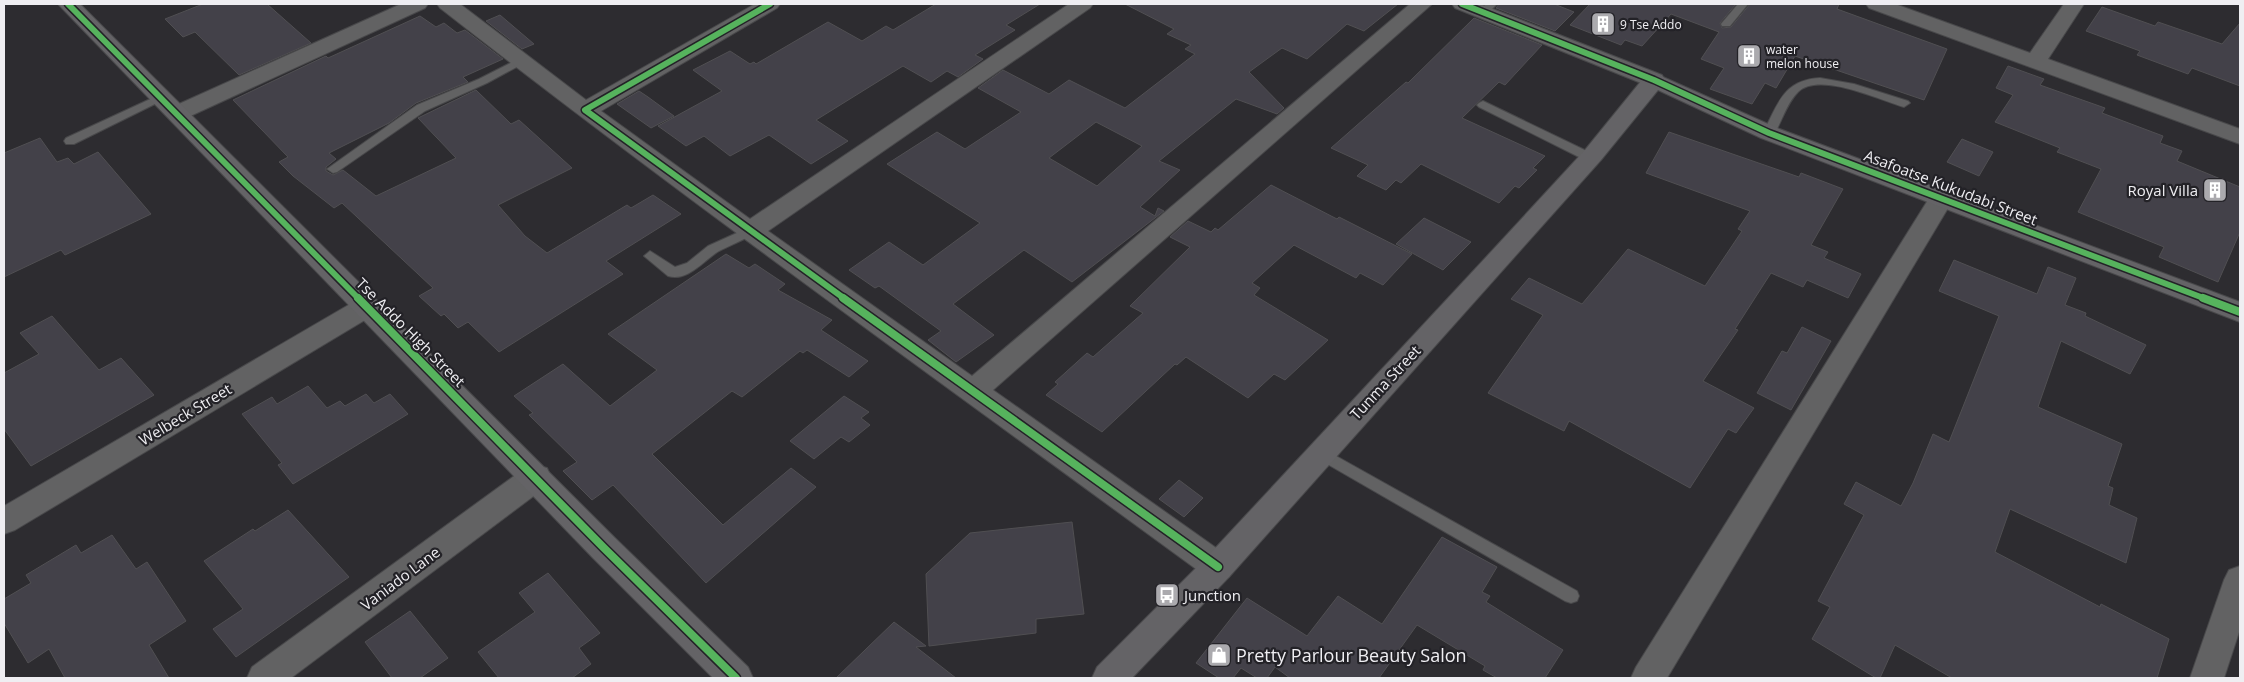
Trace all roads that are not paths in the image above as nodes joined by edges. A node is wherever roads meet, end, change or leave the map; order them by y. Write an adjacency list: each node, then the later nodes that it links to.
1 (68, 4): 18 (street, Tse Addo High Street)
2 (418, 4): 18 (street)
3 (447, 4): 13 (street)
4 (770, 4): 19 (street)
5 (1083, 4): 26 (street)
6 (1422, 4): 30 (street)
7 (1462, 4): 11 (street)
8 (1743, 4): 12 (lane)
9 (1876, 4): 14 (street)
10 (2074, 4): 14 (street)
11 (1487, 8): 15 (street)
12 (1726, 24)
13 (522, 60): 19 (street); 24 (lane)
14 (2035, 62): 21 (street)
15 (1654, 80): 20 (street, Asafoatse Kukudabi Street); 23 (street, Tunma Street)
16 (1904, 103): 20 (lane)
17 (1483, 105): 23 (lane)
18 (168, 106): 22 (lane); 28 (street, Tse Addo High Street)
19 (585, 110): 26 (street)
20 (1769, 132): 25 (street, Asafoatse Kukudabi Street)
21 (2240, 137)
22 (70, 141)
23 (1591, 158): 31 (street, Tunma Street)
24 (333, 169)
25 (1942, 198): 29 (street, Asafoatse Kukudabi Street); 40 (street)
26 (750, 231): 27 (lane); 30 (street)
27 (650, 256)
28 (366, 307): 32 (street, Tse Addo High Street); 33 (street, Welbeck Street)
29 (2240, 312)
30 (972, 392): 34 (street)
31 (1320, 453): 34 (street, Tunma Street); 36 (lane)
32 (536, 477): 37 (street, Vaniado Lane); 38 (street, Tse Addo High Street)
33 (4, 521)
34 (1218, 567): 39 (street, Tunma Street)
35 (2240, 580): 41 (street)
36 (1570, 596)
37 (264, 678)
38 (736, 678)
39 (1109, 678)
40 (1648, 678)
41 (2207, 678)

